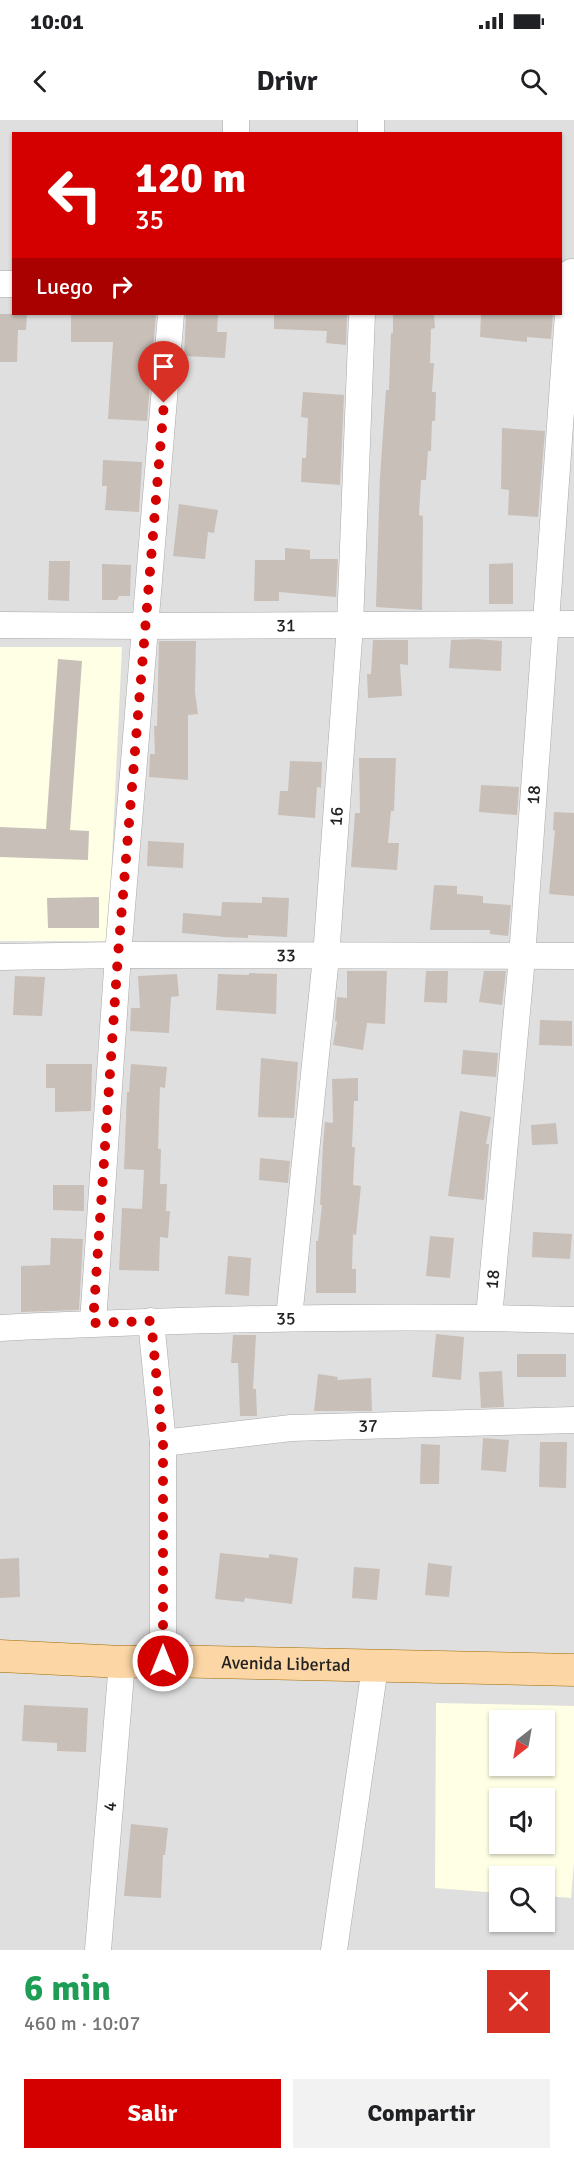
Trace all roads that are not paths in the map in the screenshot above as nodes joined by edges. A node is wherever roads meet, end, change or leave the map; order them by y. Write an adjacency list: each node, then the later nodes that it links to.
1 (569, 272): 4 (street, 18)
2 (171, 315): 7 (street)
3 (362, 315): 8 (street, 16)
4 (547, 624): 5 (street, 31); 8 (street, 31); 13 (street, 18)
5 (574, 624)
6 (0, 625): 7 (street, 31)
7 (145, 626): 8 (street, 31); 9 (street)
8 (350, 626): 12 (street, 16)
9 (118, 955): 11 (street, 33); 12 (street, 33); 18 (street)
10 (574, 956): 13 (street, 33)
11 (0, 957)
12 (326, 957): 13 (street, 33); 15 (street, 16)
13 (522, 957): 14 (street, 18)
14 (489, 1317): 15 (street, 35); 16 (street, 35)
15 (289, 1318): 17 (street, 35)
16 (574, 1320)
17 (151, 1321): 18 (street, 35); 21 (street)
18 (93, 1323): 19 (street, 35)
19 (0, 1328)
20 (574, 1420): 21 (street, 37)
21 (163, 1443): 23 (street)
22 (0, 1656): 24 (main road, Avenida Libertad)
23 (163, 1661): 24 (main road, Avenida Libertad); 25 (main road, Avenida Libertad)
24 (122, 1662): 27 (street, 4)
25 (375, 1667): 26 (main road, Avenida Libertad); 28 (street)
26 (574, 1670)
27 (98, 1950)
28 (334, 1950)

